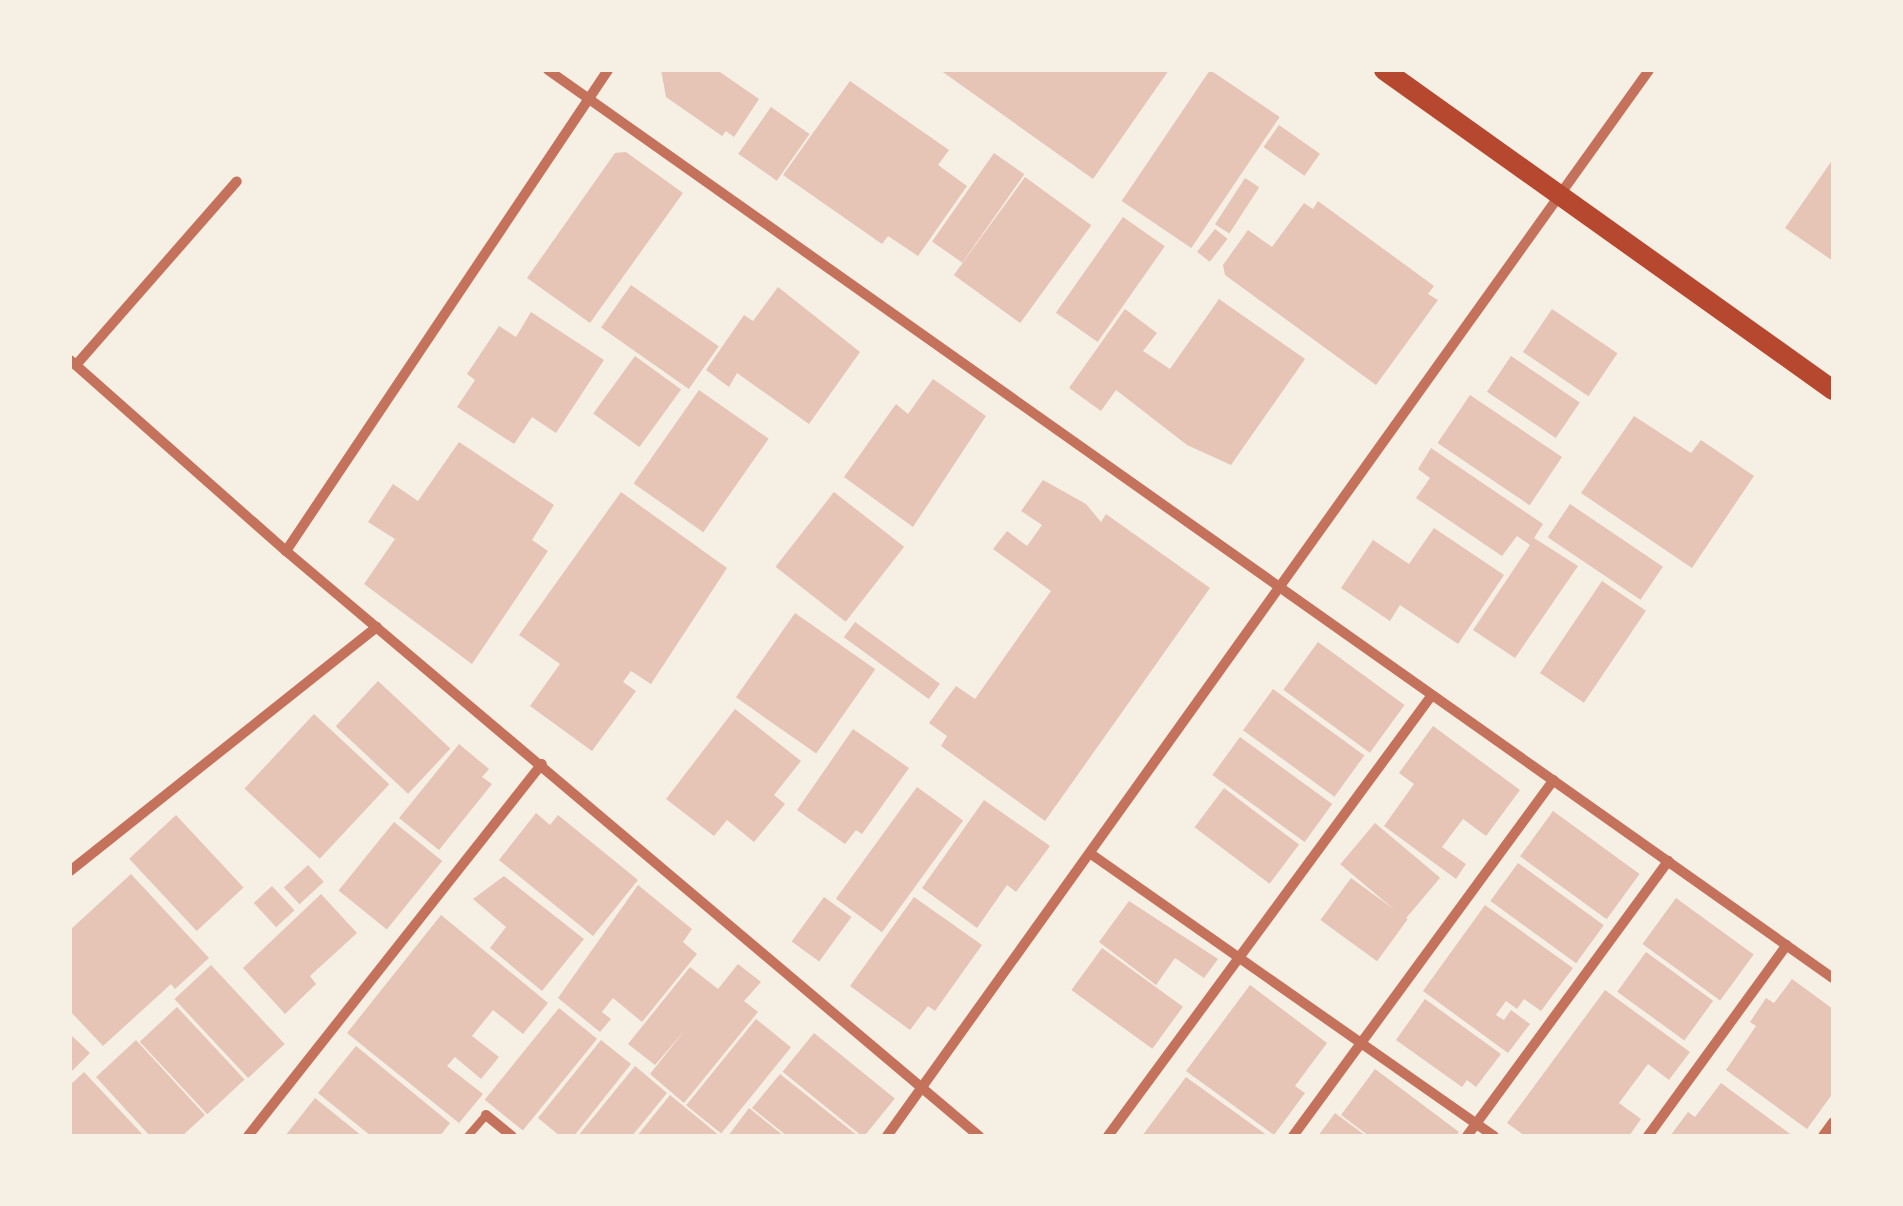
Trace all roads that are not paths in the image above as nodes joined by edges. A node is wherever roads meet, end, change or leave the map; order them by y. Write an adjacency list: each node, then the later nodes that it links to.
1 (548, 70): 5 (street)
2 (608, 70): 5 (street)
3 (1384, 70): 7 (main road)
4 (1649, 70): 7 (street)
5 (588, 98): 10 (street); 11 (street)
6 (238, 181): 8 (street)
7 (1558, 194): 9 (main road); 11 (street)
8 (73, 362): 10 (street)
9 (1833, 390)
10 (286, 551): 12 (street)
11 (1280, 587): 13 (street); 16 (street)
12 (377, 627): 14 (street); 18 (street)
13 (1432, 695): 15 (street); 20 (street)
14 (542, 764): 23 (street); 27 (street)
15 (1554, 780): 17 (street); 22 (street)
16 (1092, 854): 20 (street); 23 (street)
17 (1668, 861): 19 (street); 26 (street)
18 (70, 871)
19 (1787, 945): 21 (street); 36 (street)
20 (1240, 956): 22 (street); 32 (street)
21 (1833, 978)
22 (1361, 1042): 26 (street); 33 (street)
23 (922, 1091): 30 (street); 31 (street)
24 (486, 1115): 28 (lane); 29 (street)
25 (1833, 1122): 37 (street)
26 (1476, 1124): 34 (street); 35 (street)
27 (248, 1136)
28 (468, 1136)
29 (512, 1136)
30 (887, 1136)
31 (979, 1136)
32 (1108, 1136)
33 (1292, 1136)
34 (1467, 1136)
35 (1494, 1136)
36 (1648, 1136)
37 (1823, 1136)

